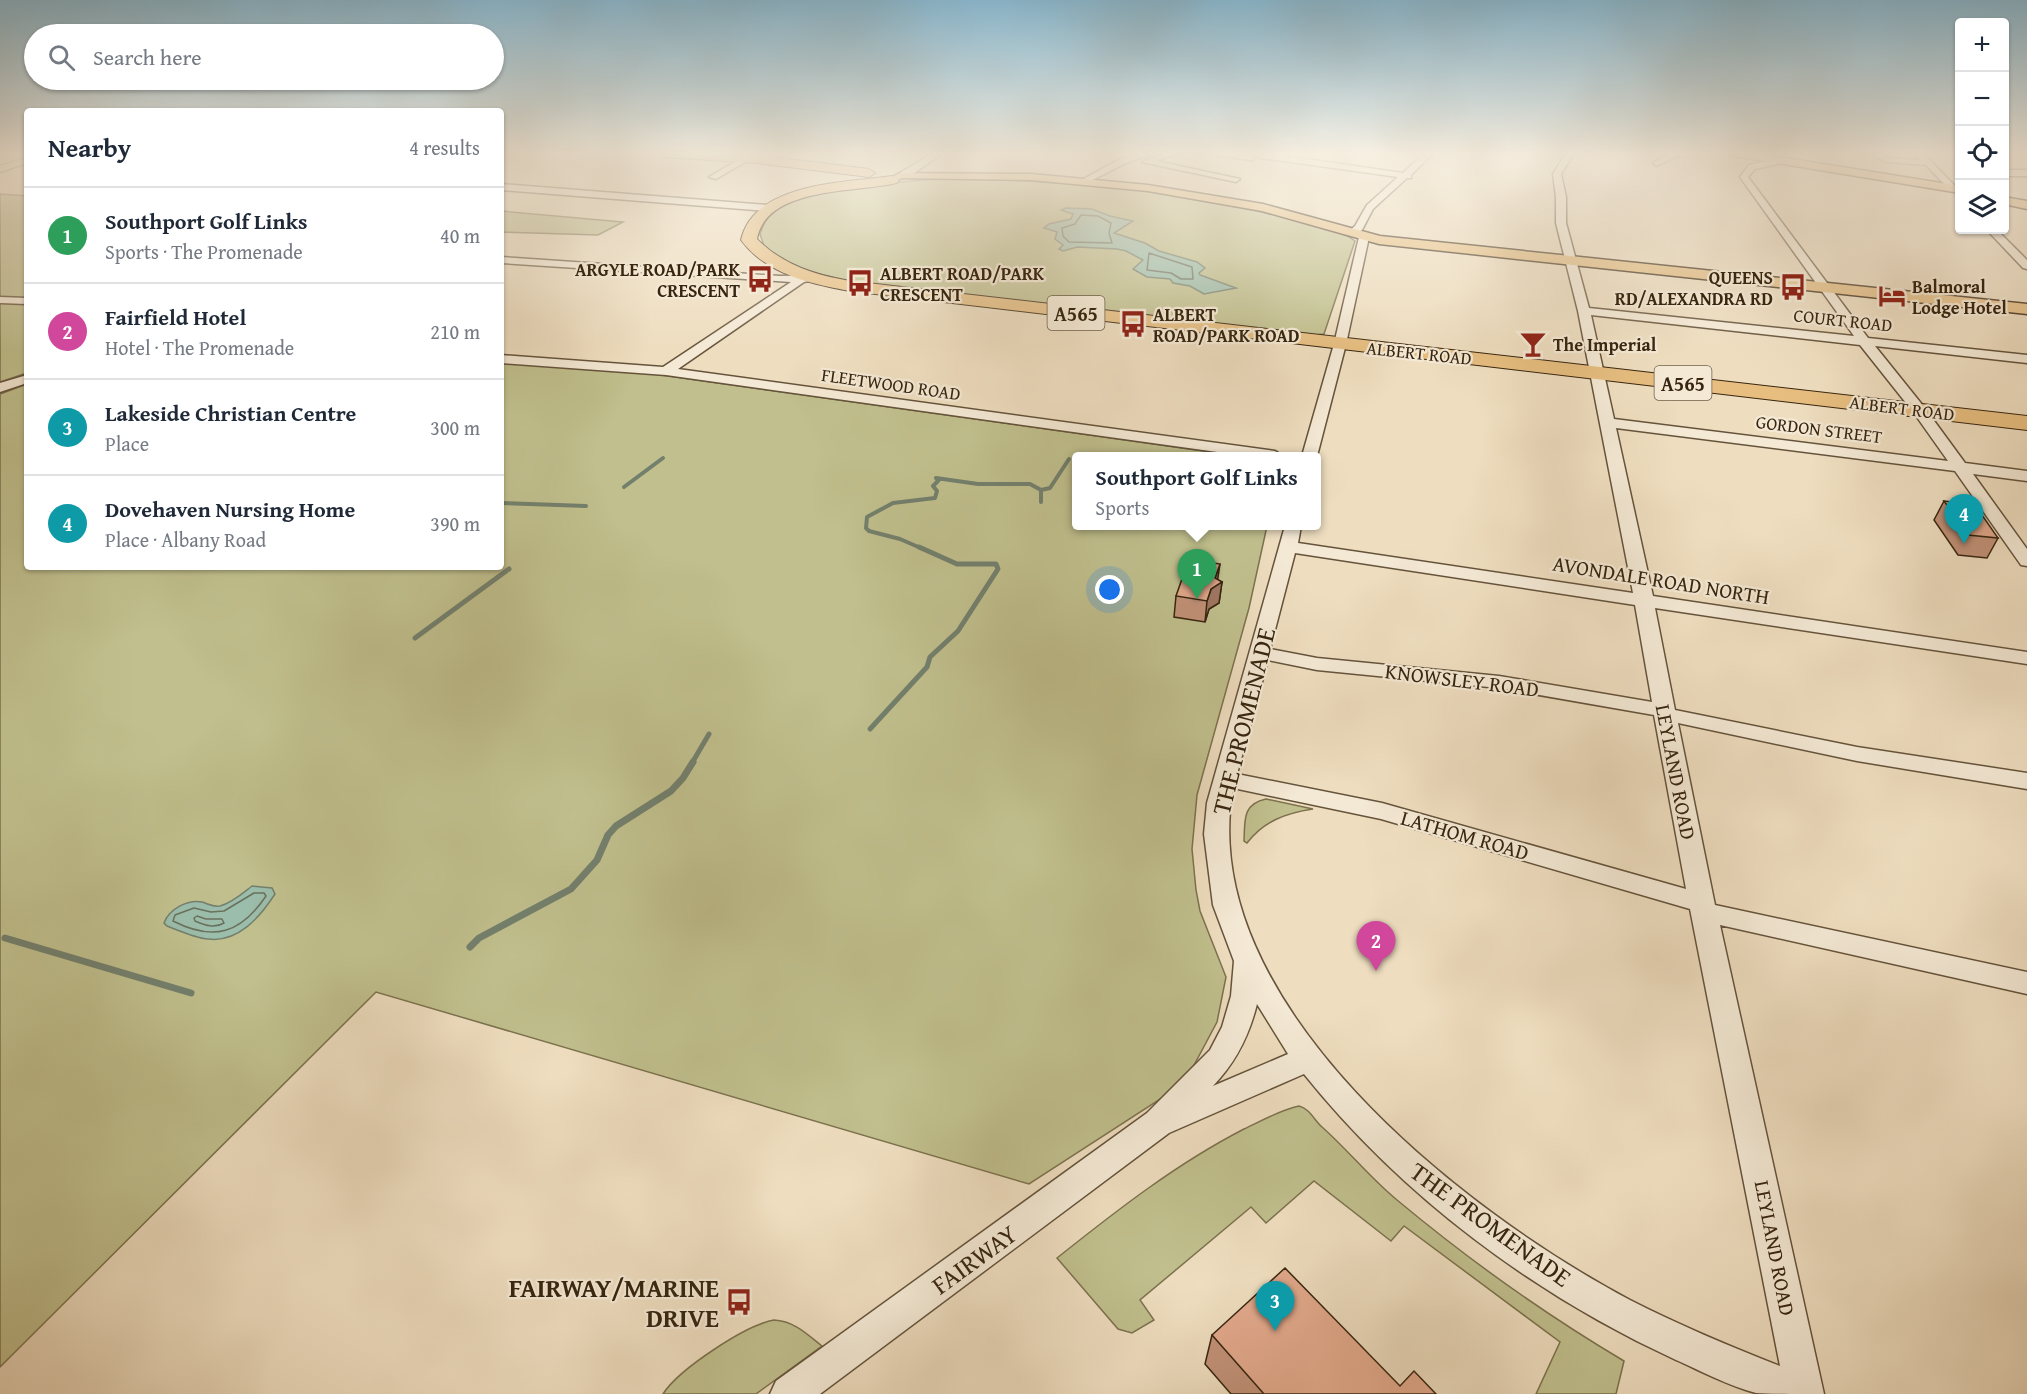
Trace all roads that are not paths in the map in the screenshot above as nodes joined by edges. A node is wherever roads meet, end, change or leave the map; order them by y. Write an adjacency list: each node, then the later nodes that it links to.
1 (759, 218): 11 (highway, A565)
2 (1299, 218): 7 (main road)
3 (1364, 218): 7 (street)
4 (1562, 218): 9 (street, LEYLAND ROAD)
5 (1774, 218): 12 (street)
6 (1996, 234): 10 (street)
7 (1358, 235): 9 (main road); 18 (street)
8 (504, 260): 11 (street)
9 (1573, 261): 12 (main road); 16 (street, LEYLAND ROAD)
10 (2027, 266)
11 (801, 276): 18 (highway, ALBERT ROAD / A565); 21 (street)
12 (1826, 288): 15 (main road); 17 (street)
13 (0, 300): 14 (street)
14 (24, 302)
15 (2027, 309)
16 (1584, 311): 17 (street, COURT ROAD); 22 (street, LEYLAND ROAD)
17 (1863, 340): 20 (street, COURT ROAD); 25 (street)
18 (1340, 344): 22 (highway, ALBERT ROAD / A565); 29 (street)
19 (504, 359): 21 (street, FLEETWOOD ROAD)
20 (2027, 359)
21 (666, 371): 28 (street, FLEETWOOD ROAD)
22 (1597, 373): 25 (highway, ALBERT ROAD / A565); 26 (street, LEYLAND ROAD)
23 (24, 380): 24 (street)
24 (0, 388)
25 (1919, 410): 27 (highway, ALBERT ROAD / A565); 30 (street)
26 (1606, 422): 30 (street, GORDON STREET); 35 (street, LEYLAND ROAD)
27 (2027, 423)
28 (1246, 452)
29 (1310, 452)
30 (1959, 467): 31 (street, GORDON STREET); 34 (street)
31 (2027, 476)
32 (1292, 530): 33 (street, THE PROMENADE)
33 (1288, 547): 35 (street, AVONDALE ROAD NORTH); 36 (street, THE PROMENADE)
34 (2027, 561)
35 (1644, 600): 37 (street, AVONDALE ROAD NORTH); 38 (street, LEYLAND ROAD)
36 (1261, 653): 38 (street, KNOWSLEY ROAD); 39 (street, THE PROMENADE)
37 (2027, 658)
38 (1664, 712): 40 (street, KNOWSLEY ROAD); 41 (street, LEYLAND ROAD)
39 (1225, 779): 41 (street, LATHOM ROAD); 42 (street, THE PROMENADE)
40 (2027, 781)
41 (1704, 908): 43 (street, LATHOM ROAD); 47 (street, LEYLAND ROAD)
42 (1248, 961): 44 (street, THE PROMENADE); 45 (street, FAIRWAY)
43 (2027, 983)
44 (1309, 1059): 45 (street, FAIRWAY); 47 (street, THE PROMENADE)
45 (1158, 1123): 46 (street, FAIRWAY)
46 (789, 1394)
47 (1805, 1394)

